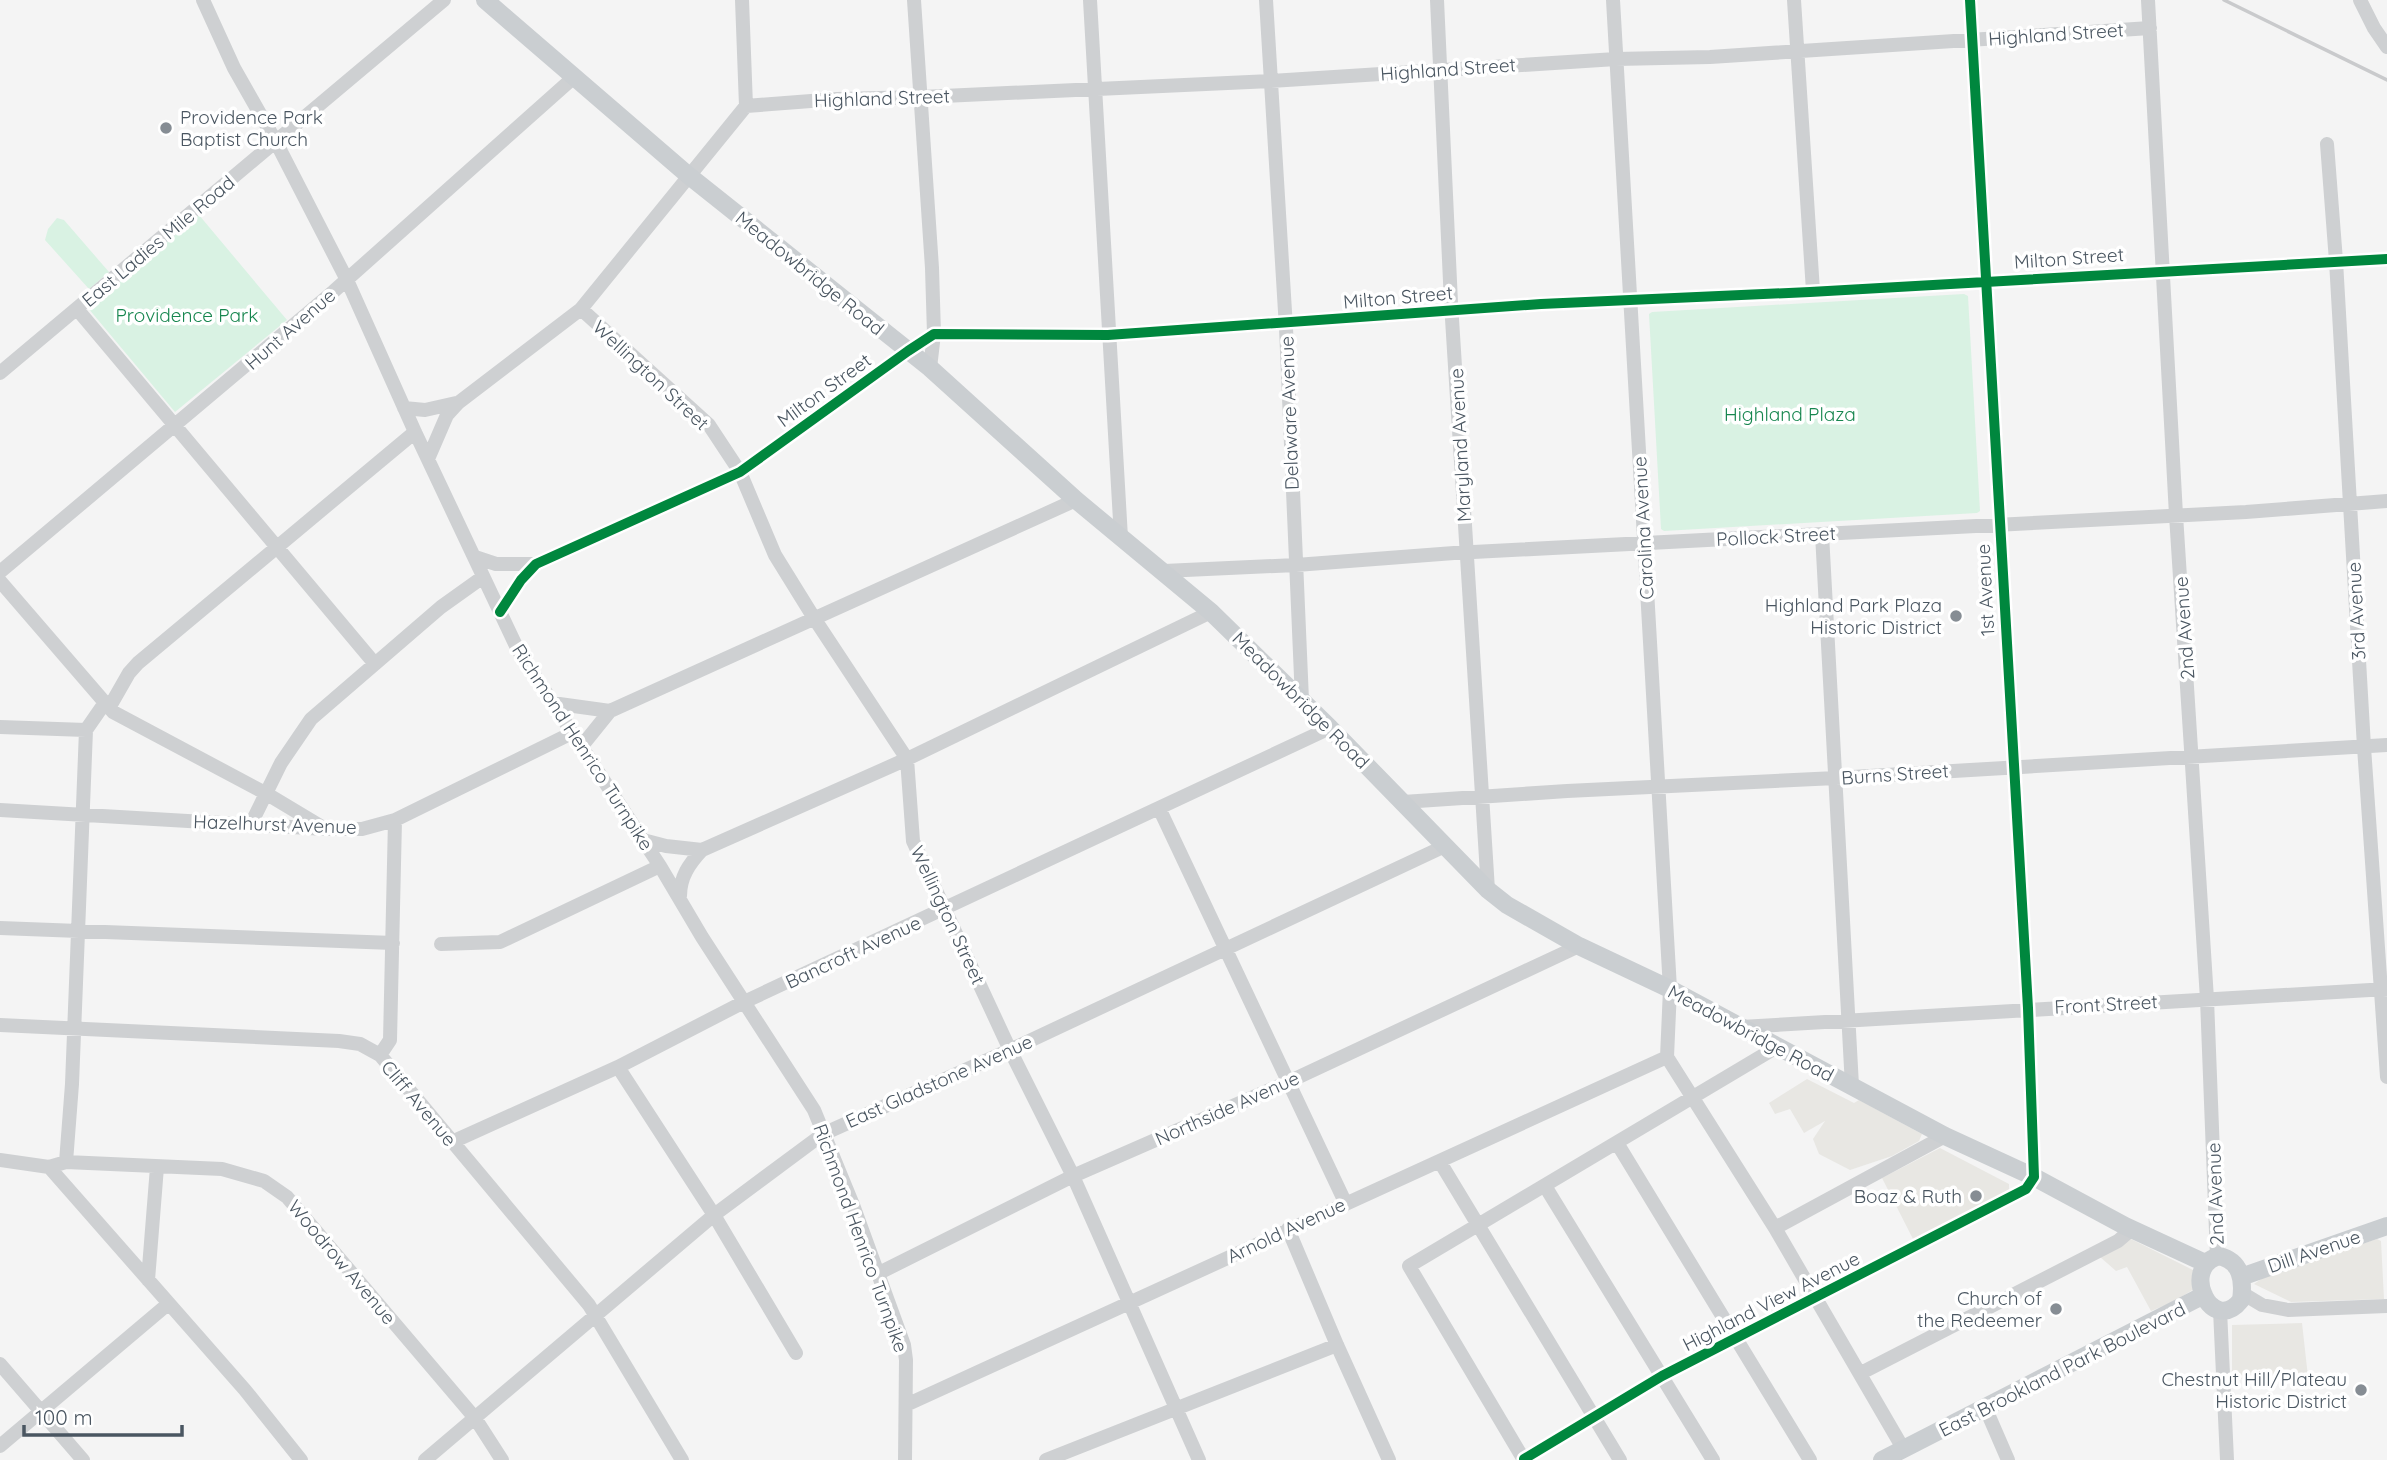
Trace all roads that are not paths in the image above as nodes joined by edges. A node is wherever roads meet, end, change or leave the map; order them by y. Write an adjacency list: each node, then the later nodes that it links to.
1 (203, 0): 25 (street, Richmond Henrico Turnpike)
2 (444, 0): 25 (street, East Ladies Mile Road)
3 (485, 0): 20 (main road, Meadowbridge Road)
4 (742, 0): 24 (street)
5 (915, 0): 23 (street)
6 (1090, 0): 22 (street)
7 (1266, 0): 21 (street, Delaware Avenue)
8 (1437, 0): 19 (street, Maryland Avenue)
9 (1613, 0): 18 (street, Carolina Avenue)
10 (1794, 0): 17 (street)
11 (1969, 0): 15 (street, 1st Avenue)
12 (2148, 0): 14 (street, 2nd Avenue)
13 (2360, 0): 16 (street)
14 (2150, 28): 15 (street, Highland Street); 30 (street, 2nd Avenue)
15 (1971, 39): 17 (street, Highland Street); 32 (street, 1st Avenue)
16 (2387, 47)
17 (1797, 49): 18 (street, Highland Street); 33 (street)
18 (1616, 59): 19 (street, Highland Street); 34 (street, Carolina Avenue)
19 (1442, 70): 21 (street, Highland Street); 37 (street, Maryland Avenue)
20 (573, 78): 27 (main road, Meadowbridge Road); 31 (street, Hunt Avenue)
21 (1270, 81): 22 (street, Highland Street); 38 (street, Delaware Avenue)
22 (1094, 88): 23 (street, Highland Street); 40 (street)
23 (922, 97): 24 (street, Highland Street); 39 (street)
24 (746, 106): 27 (street)
25 (276, 142): 31 (street, Richmond Henrico Turnpike); 35 (street, East Ladies Mile Road)
26 (2327, 144): 29 (street, 3rd Avenue)
27 (688, 175): 36 (street); 41 (main road, Meadowbridge Road)
28 (2387, 259): 29 (street, Milton Street)
29 (2336, 261): 30 (street, Milton Street); 52 (street, 3rd Avenue)
30 (2165, 270): 32 (street, Milton Street); 53 (street, 2nd Avenue)
31 (347, 280): 45 (street, Richmond Henrico Turnpike); 46 (street, Hunt Avenue)
32 (1985, 281): 33 (street, Milton Street); 54 (street, 1st Avenue)
33 (1813, 291): 34 (street, Milton Street)
34 (1630, 301): 37 (street, Milton Street); 57 (street, Carolina Avenue)
35 (77, 309): 43 (street, East Ladies Mile Road); 46 (street)
36 (581, 309): 44 (street); 49 (street, Wellington Street)
37 (1452, 310): 38 (street, Milton Street); 59 (street, Maryland Avenue)
38 (1286, 324): 40 (street, Milton Street); 62 (street, Delaware Avenue)
39 (934, 334): 40 (street, Milton Street); 41 (street, Milton Street); 42 (street)
40 (1108, 335): 56 (street)
41 (908, 351): 42 (main road, Meadowbridge Road); 49 (street, Milton Street)
42 (930, 368): 50 (main road, Meadowbridge Road)
43 (0, 373)
44 (458, 403): 45 (street); 48 (street)
45 (404, 408): 47 (street, Richmond Henrico Turnpike)
46 (176, 427): 58 (street); 64 (street, Hunt Avenue)
47 (415, 432): 48 (street, Richmond Henrico Turnpike); 58 (street)
48 (428, 459): 60 (street, Richmond Henrico Turnpike)
49 (740, 472): 61 (street, Milton Street); 69 (street, Wellington Street)
50 (1076, 500): 56 (main road, Meadowbridge Road); 69 (street)
51 (2387, 501): 52 (street, Pollock Street)
52 (2350, 503): 53 (street, Pollock Street); 81 (street, 3rd Avenue)
53 (2176, 515): 54 (street, Pollock Street); 82 (street, 2nd Avenue)
54 (1999, 524): 55 (street, Pollock Street); 84 (street, 1st Avenue)
55 (1822, 534): 57 (street, Pollock Street); 85 (street)
56 (1121, 538): 63 (main road, Meadowbridge Road)
57 (1644, 544): 59 (street, Pollock Street); 86 (street, Carolina Avenue)
58 (276, 547): 70 (street); 73 (street)
59 (1466, 553): 62 (street, Pollock Street); 88 (street, Maryland Avenue)
60 (475, 556): 61 (street, Milton Street); 65 (street, Richmond Henrico Turnpike)
61 (536, 564): 67 (street, Milton Street)
62 (1296, 565): 63 (street, Pollock Street); 71 (street, Delaware Avenue)
63 (1164, 571): 68 (main road, Meadowbridge Road)
64 (0, 572)
65 (483, 577): 67 (street, Richmond Henrico Turnpike); 70 (street)
66 (0, 581): 73 (street)
67 (500, 612): 72 (street, Richmond Henrico Turnpike)
68 (1211, 612): 71 (main road, Meadowbridge Road); 83 (street)
69 (814, 618): 74 (street); 83 (street, Wellington Street)
70 (376, 664): 87 (street)
71 (1302, 700): 76 (main road, Meadowbridge Road)
72 (552, 703): 74 (street); 78 (street, Richmond Henrico Turnpike)
73 (107, 706): 77 (street); 87 (street)
74 (610, 712): 80 (street)
75 (0, 727): 77 (street)
76 (1330, 728): 89 (main road, Meadowbridge Road); 90 (street, Bancroft Avenue)
77 (86, 730): 92 (street)
78 (572, 733): 80 (street, Richmond Henrico Turnpike); 93 (street, Hazelhurst Avenue)
79 (2387, 745): 81 (street, Burns Street)
80 (581, 747): 96 (street, Richmond Henrico Turnpike)
81 (2364, 747): 82 (street, Burns Street); 110 (street, 3rd Avenue)
82 (2193, 757): 84 (street, Burns Street); 111 (street, 2nd Avenue)
83 (907, 759): 98 (street); 102 (street, Wellington Street)
84 (2013, 767): 85 (street, Burns Street); 113 (street, 1st Avenue)
85 (1836, 778): 86 (street, Burns Street); 114 (street)
86 (1659, 787): 88 (street, Burns Street); 109 (street, Carolina Avenue)
87 (267, 794): 94 (street); 95 (street)
88 (1482, 798): 89 (street, Burns Street); 100 (street, Maryland Avenue)
89 (1403, 802): 97 (main road, Meadowbridge Road)
90 (1159, 808): 102 (street, Bancroft Avenue); 108 (street)
91 (0, 810): 92 (street, Hazelhurst Avenue)
92 (82, 814): 94 (street, Hazelhurst Avenue); 104 (street)
93 (395, 820): 95 (street, Hazelhurst Avenue); 105 (street)
94 (251, 824): 95 (street, Hazelhurst Avenue)
95 (325, 829)
96 (643, 840): 98 (street); 99 (street, Richmond Henrico Turnpike)
97 (1445, 846): 100 (main road, Meadowbridge Road); 108 (street, East Gladstone Avenue)
98 (702, 850): 101 (street)
99 (660, 866): 101 (street, Richmond Henrico Turnpike); 106 (street)
100 (1488, 890): 107 (main road, Meadowbridge Road)
101 (680, 896): 112 (street, Richmond Henrico Turnpike)
102 (944, 909): 112 (street, Bancroft Avenue); 119 (street, Wellington Street)
103 (0, 928): 104 (street)
104 (78, 931): 105 (street); 117 (street)
105 (393, 943): 120 (street)
106 (441, 944)
107 (1579, 946): 109 (main road, Meadowbridge Road); 124 (street, Northside Avenue)
108 (1227, 948): 119 (street, East Gladstone Avenue); 124 (street)
109 (1670, 989): 116 (main road, Meadowbridge Road); 121 (street, Carolina Avenue)
110 (2384, 989): 111 (street, Front Street); 123 (street, 3rd Avenue)
111 (2207, 999): 113 (street, Front Street); 146 (street, 2nd Avenue)
112 (744, 1002): 122 (street, Bancroft Avenue); 127 (street, Richmond Henrico Turnpike)
113 (2028, 1009): 114 (street, Front Street); 137 (street, 1st Avenue)
114 (1850, 1020): 116 (street, Front Street); 125 (street)
115 (0, 1025): 117 (street, Cliff Avenue)
116 (1741, 1027): 118 (main road, Meadowbridge Road)
117 (74, 1028): 120 (street, Cliff Avenue); 132 (street)
118 (1777, 1047): 125 (main road, Meadowbridge Road); 126 (street)
119 (1010, 1050): 127 (street, East Gladstone Avenue); 136 (street, Wellington Street)
120 (380, 1055): 129 (street, Cliff Avenue)
121 (1668, 1057): 126 (street); 133 (street, Arnold Avenue)
122 (618, 1068): 129 (street, Bancroft Avenue); 140 (street)
123 (2387, 1077)
124 (1288, 1082): 136 (street, Northside Avenue); 139 (street)
125 (1852, 1086): 128 (main road, Meadowbridge Road)
126 (1692, 1096): 130 (street); 143 (street)
127 (823, 1133): 140 (street, East Gladstone Avenue); 147 (street, Richmond Henrico Turnpike)
128 (1945, 1136): 137 (main road, Meadowbridge Road); 143 (street)
129 (452, 1142): 156 (street, Cliff Avenue)
130 (1617, 1143): 138 (street); 157 (street)
131 (0, 1160): 134 (street, Woodrow Avenue)
132 (66, 1162): 134 (street, Woodrow Avenue); 135 (street, Woodrow Avenue)
133 (1440, 1162): 139 (street, Arnold Avenue); 141 (street)
134 (50, 1167): 148 (street)
135 (157, 1167): 148 (street); 168 (street, Woodrow Avenue)
136 (1073, 1176): 147 (street, Northside Avenue); 152 (street, Wellington Street)
137 (2034, 1177): 145 (main road, Meadowbridge Road); 151 (street, Highland View Avenue)
138 (1545, 1186): 141 (street); 162 (street)
139 (1345, 1202): 144 (street, Arnold Avenue)
140 (714, 1215): 156 (street, East Gladstone Avenue); 159 (street)
141 (1479, 1224): 167 (street); 180 (street)
142 (2387, 1226): 149 (main road, Dill Avenue)
143 (1775, 1228): 151 (street)
144 (1288, 1229): 152 (street, Arnold Avenue); 158 (street)
145 (2132, 1229): 146 (main road, Meadowbridge Road); 161 (street)
146 (2211, 1260): 149 (main road); 150 (main road)
147 (877, 1274): 163 (street, Richmond Henrico Turnpike)
148 (148, 1280): 153 (street)
149 (2241, 1285): 154 (street); 155 (main road)
150 (2204, 1295): 155 (main road); 164 (main road, East Brookland Park Boulevard)
151 (1815, 1298): 157 (street, Highland View Avenue); 161 (street)
152 (1130, 1301): 163 (street, Arnold Avenue); 165 (street, Wellington Street)
153 (168, 1304): 166 (street); 172 (street)
154 (2387, 1306)
155 (2220, 1310): 186 (street)
156 (596, 1314): 168 (street, East Gladstone Avenue); 175 (street, Cliff Avenue)
157 (1737, 1339): 162 (street, Highland View Avenue); 183 (street)
158 (1337, 1345): 165 (street); 179 (street)
159 (796, 1353)
160 (0, 1364): 166 (street)
161 (1861, 1373): 170 (street)
162 (1661, 1376): 167 (street, Highland View Avenue); 182 (street)
163 (906, 1405): 176 (street, Richmond Henrico Turnpike)
164 (1985, 1408): 170 (main road, East Brookland Park Boulevard); 185 (street)
165 (1176, 1410): 177 (street); 178 (street, Wellington Street)
166 (42, 1411): 169 (street); 171 (street)
167 (1595, 1416): 180 (street, Highland View Avenue); 181 (street)
168 (475, 1418): 173 (street, East Gladstone Avenue); 174 (street, Woodrow Avenue)
169 (0, 1446)
170 (1904, 1450): 184 (main road, East Brookland Park Boulevard)
171 (83, 1460)
172 (300, 1460)
173 (425, 1460)
174 (502, 1460)
175 (682, 1460)
176 (905, 1460)
177 (1046, 1460)
178 (1199, 1460)
179 (1389, 1460)
180 (1524, 1460)
181 (1620, 1460)
182 (1713, 1460)
183 (1810, 1460)
184 (1882, 1460)
185 (2008, 1460)
186 (2227, 1460)

